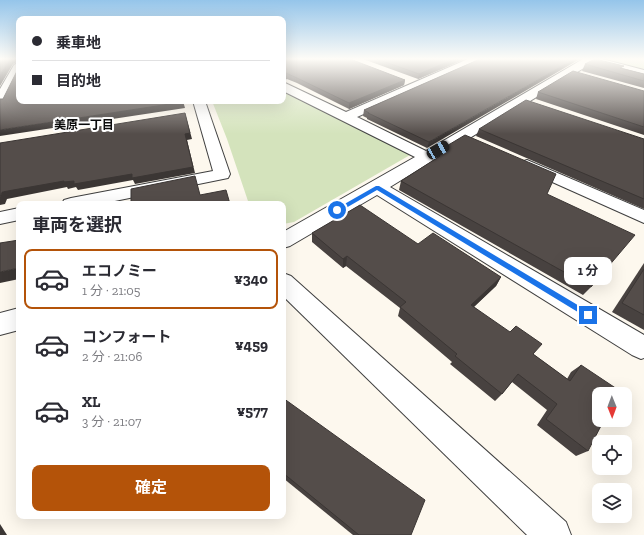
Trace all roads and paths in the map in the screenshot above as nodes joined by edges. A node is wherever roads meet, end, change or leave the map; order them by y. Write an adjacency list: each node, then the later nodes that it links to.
1 (9, 84): 7 (street)
2 (415, 84): 4 (street)
3 (552, 84): 10 (street)
4 (418, 85): 9 (street)
5 (286, 87): 9 (street)
6 (16, 92): 7 (street)
7 (2, 97)
8 (196, 109): 13 (street)
9 (346, 117): 10 (street)
10 (426, 157): 12 (street)
11 (512, 159): 15 (street)
12 (377, 187): 17 (street); 21 (street)
13 (86, 201)
14 (16, 215): 16 (street)
15 (644, 217)
16 (0, 218)
17 (286, 239)
18 (286, 285): 22 (street)
19 (16, 320): 20 (street)
20 (0, 324)
21 (641, 347)
22 (553, 535)

